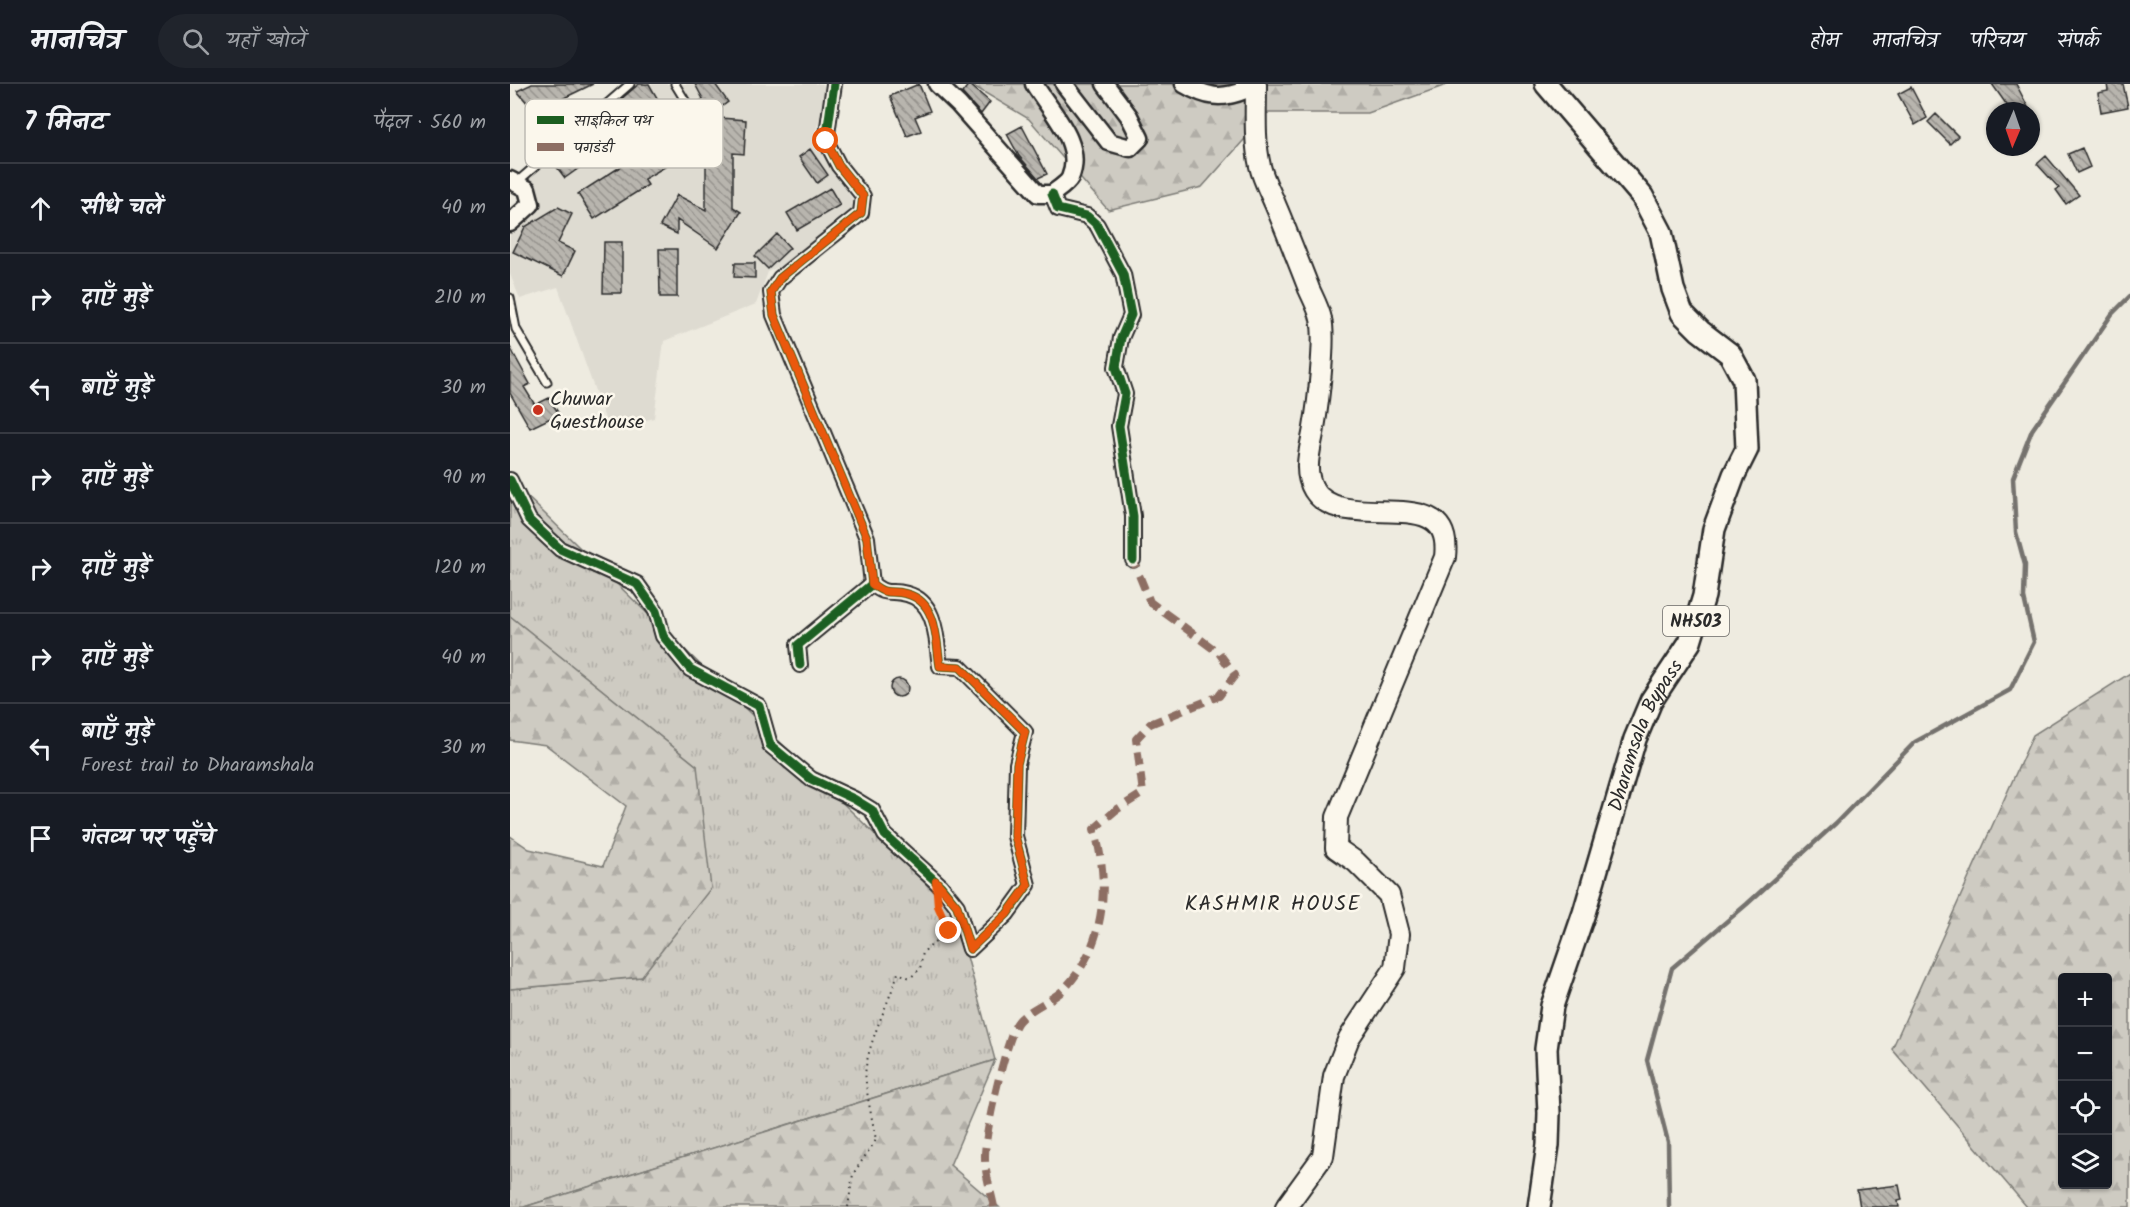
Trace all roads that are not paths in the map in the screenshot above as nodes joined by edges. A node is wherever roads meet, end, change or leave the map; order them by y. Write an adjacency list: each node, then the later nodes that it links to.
1 (630, 84): 12 (lane)
2 (675, 84): 13 (lane)
3 (834, 84): 22 (street)
4 (937, 84): 16 (street)
5 (1034, 84): 16 (street)
6 (1064, 84): 7 (street)
7 (1105, 84)
8 (1184, 84): 9 (street)
9 (1244, 84)
10 (1256, 84): 24 (main road)
11 (1546, 84): 25 (main road, Dharamsala Bypass / NH503)
12 (612, 99)
13 (684, 99)
14 (530, 168): 15 (lane)
15 (512, 183): 17 (street)
16 (1052, 194): 21 (street)
17 (510, 223)
18 (510, 298): 19 (lane)
19 (547, 382)
20 (510, 480): 22 (street)
21 (1133, 560)
22 (872, 584): 23 (street)
23 (800, 665)
24 (1286, 1207)
25 (1539, 1207)

